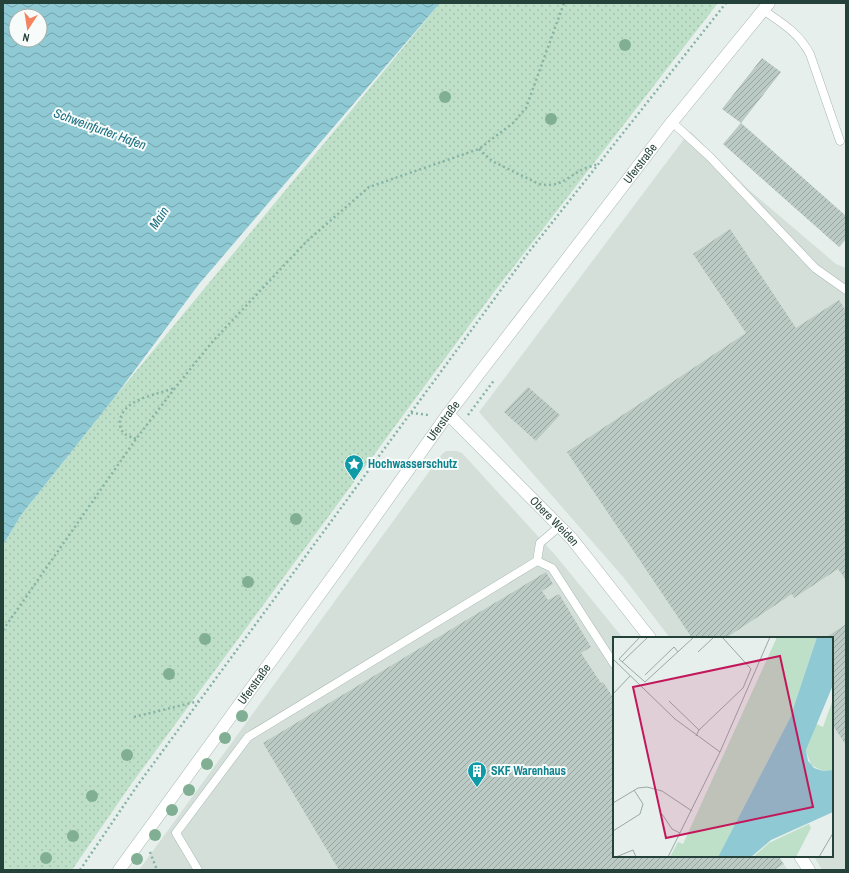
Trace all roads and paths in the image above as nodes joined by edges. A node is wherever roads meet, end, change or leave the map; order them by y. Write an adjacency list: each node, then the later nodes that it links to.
1 (564, 3): 6 (path)
2 (726, 3): 7 (path)
3 (766, 7): 4 (street, Uferstraße); 5 (lane)
4 (672, 122): 8 (lane); 11 (street, Uferstraße)
5 (840, 141)
6 (479, 149): 7 (path); 9 (path)
7 (599, 164): 10 (path)
8 (846, 290)
9 (175, 388): 12 (path); 12 (path)
10 (410, 412): 11 (path); 18 (path)
11 (446, 416): 13 (street, Obere Weiden); 22 (street, Uferstraße)
12 (136, 439): 15 (path)
13 (560, 526): 14 (lane); 16 (street, Obere Weiden)
14 (538, 561): 17 (lane); 23 (lane)
15 (3, 630)
16 (649, 637)
17 (613, 662)
18 (199, 701): 19 (path); 21 (path)
19 (134, 717)
20 (801, 857): 24 (street)
21 (80, 870)
22 (119, 870)
23 (198, 870)
24 (810, 870)

